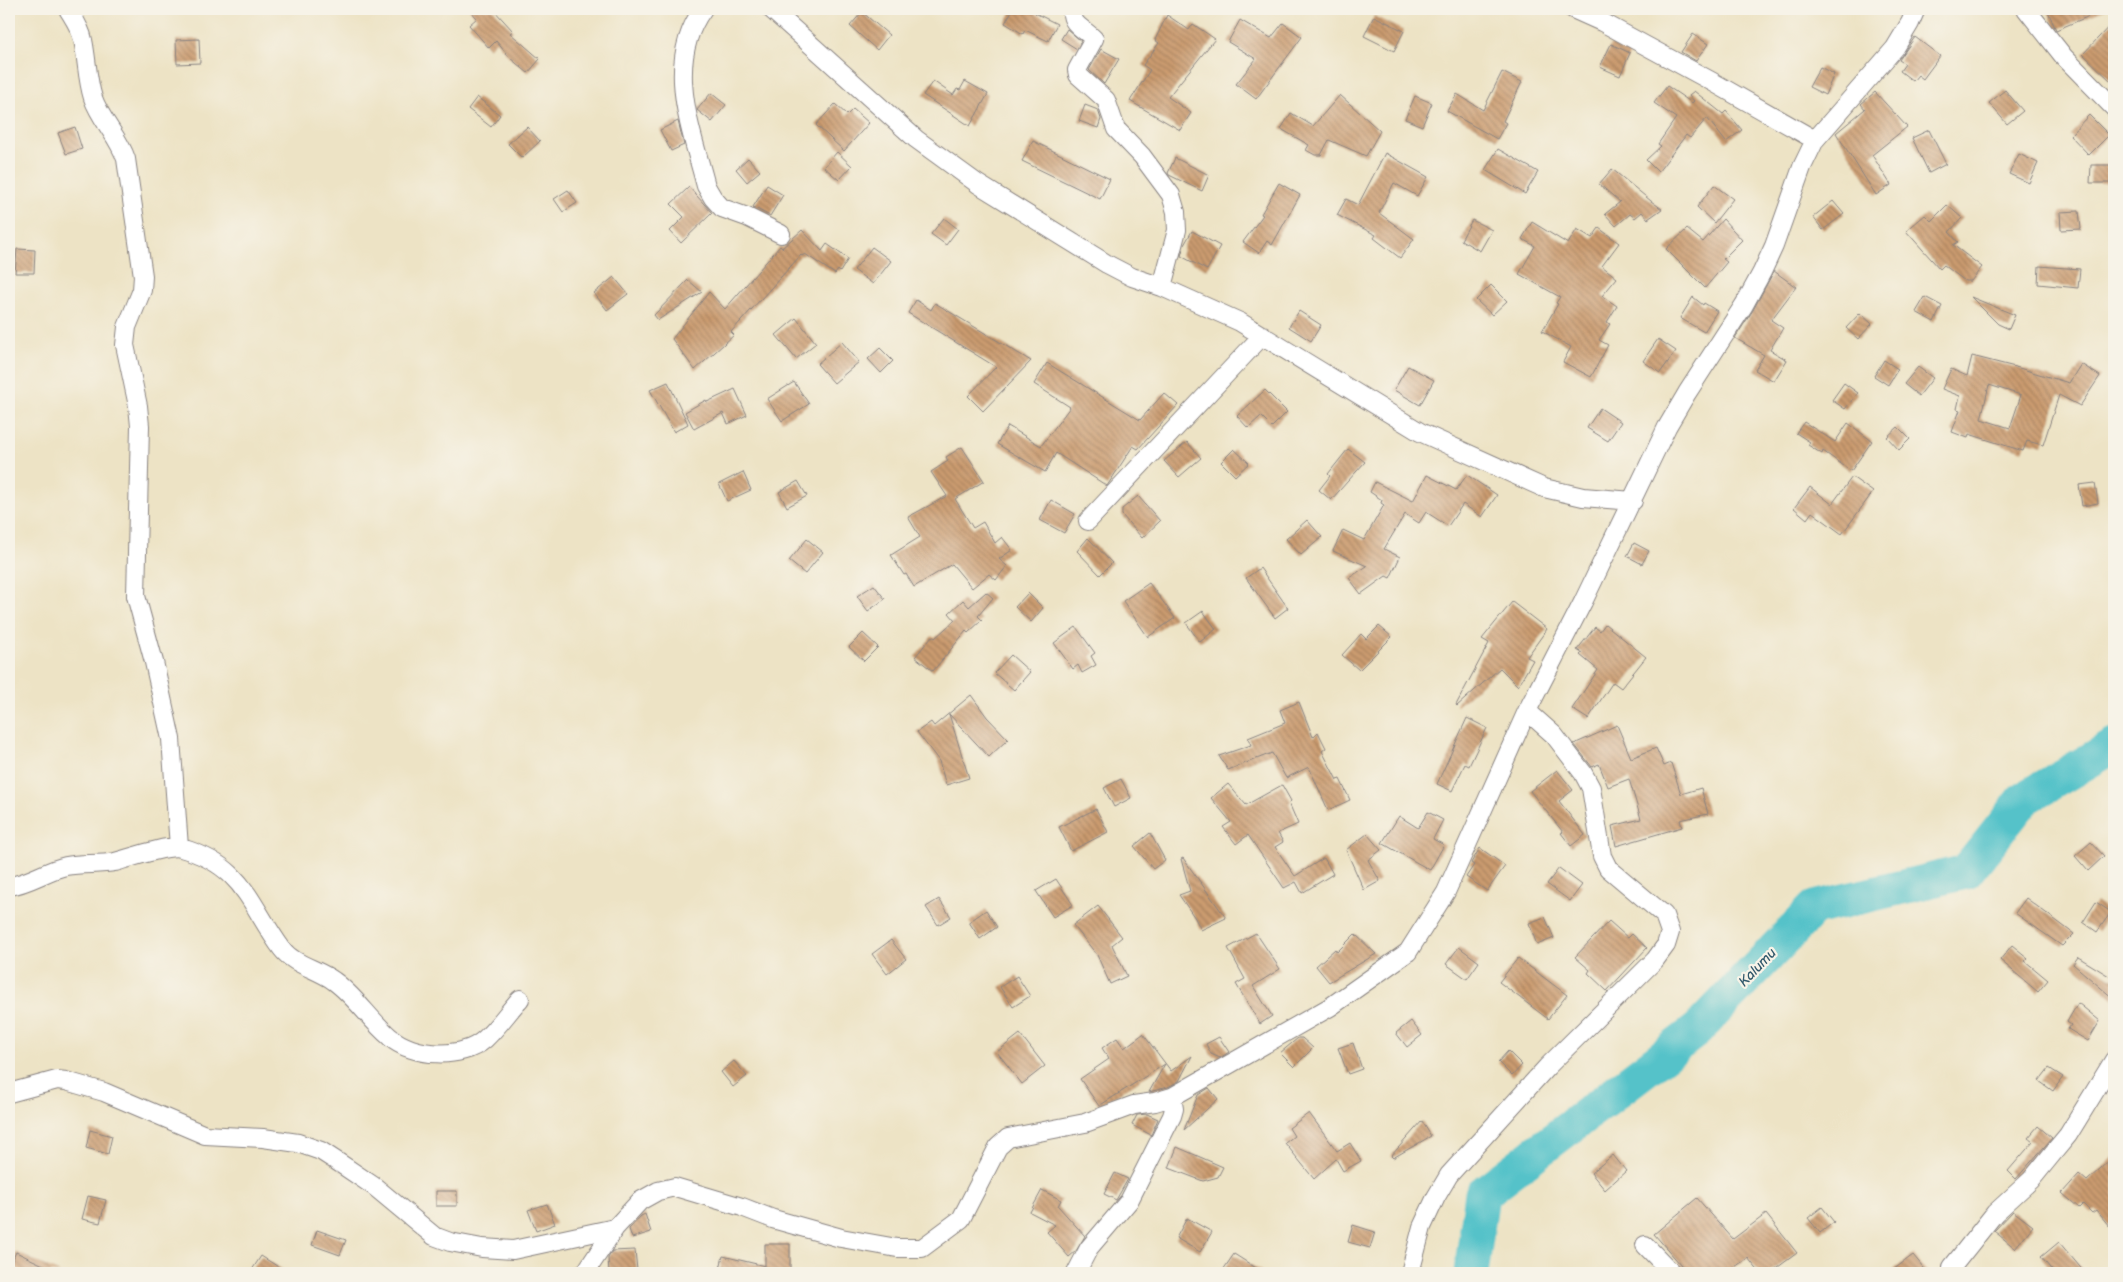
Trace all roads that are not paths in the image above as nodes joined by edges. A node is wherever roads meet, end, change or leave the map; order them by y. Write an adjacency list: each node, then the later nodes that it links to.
1 (68, 9): 16 (street)
2 (703, 9): 10 (street)
3 (771, 9): 11 (street)
4 (1072, 9): 11 (street)
5 (1573, 9): 9 (street)
6 (1916, 9): 9 (street)
7 (2026, 9): 8 (street)
8 (2114, 108)
9 (1815, 140): 13 (street)
10 (780, 234)
11 (1162, 287): 12 (street)
12 (1263, 335): 13 (street); 14 (street)
13 (1633, 501): 15 (street)
14 (1088, 521)
15 (1527, 711): 21 (street); 26 (street)
16 (179, 847): 17 (street); 18 (street)
17 (9, 886)
18 (520, 999)
19 (2113, 1062): 28 (street)
20 (9, 1093): 22 (street)
21 (1172, 1096): 22 (street); 25 (street)
22 (615, 1228): 24 (street)
23 (1645, 1245): 27 (street)
24 (585, 1273)
25 (1076, 1273)
26 (1410, 1273)
27 (1672, 1273)
28 (1952, 1273)

